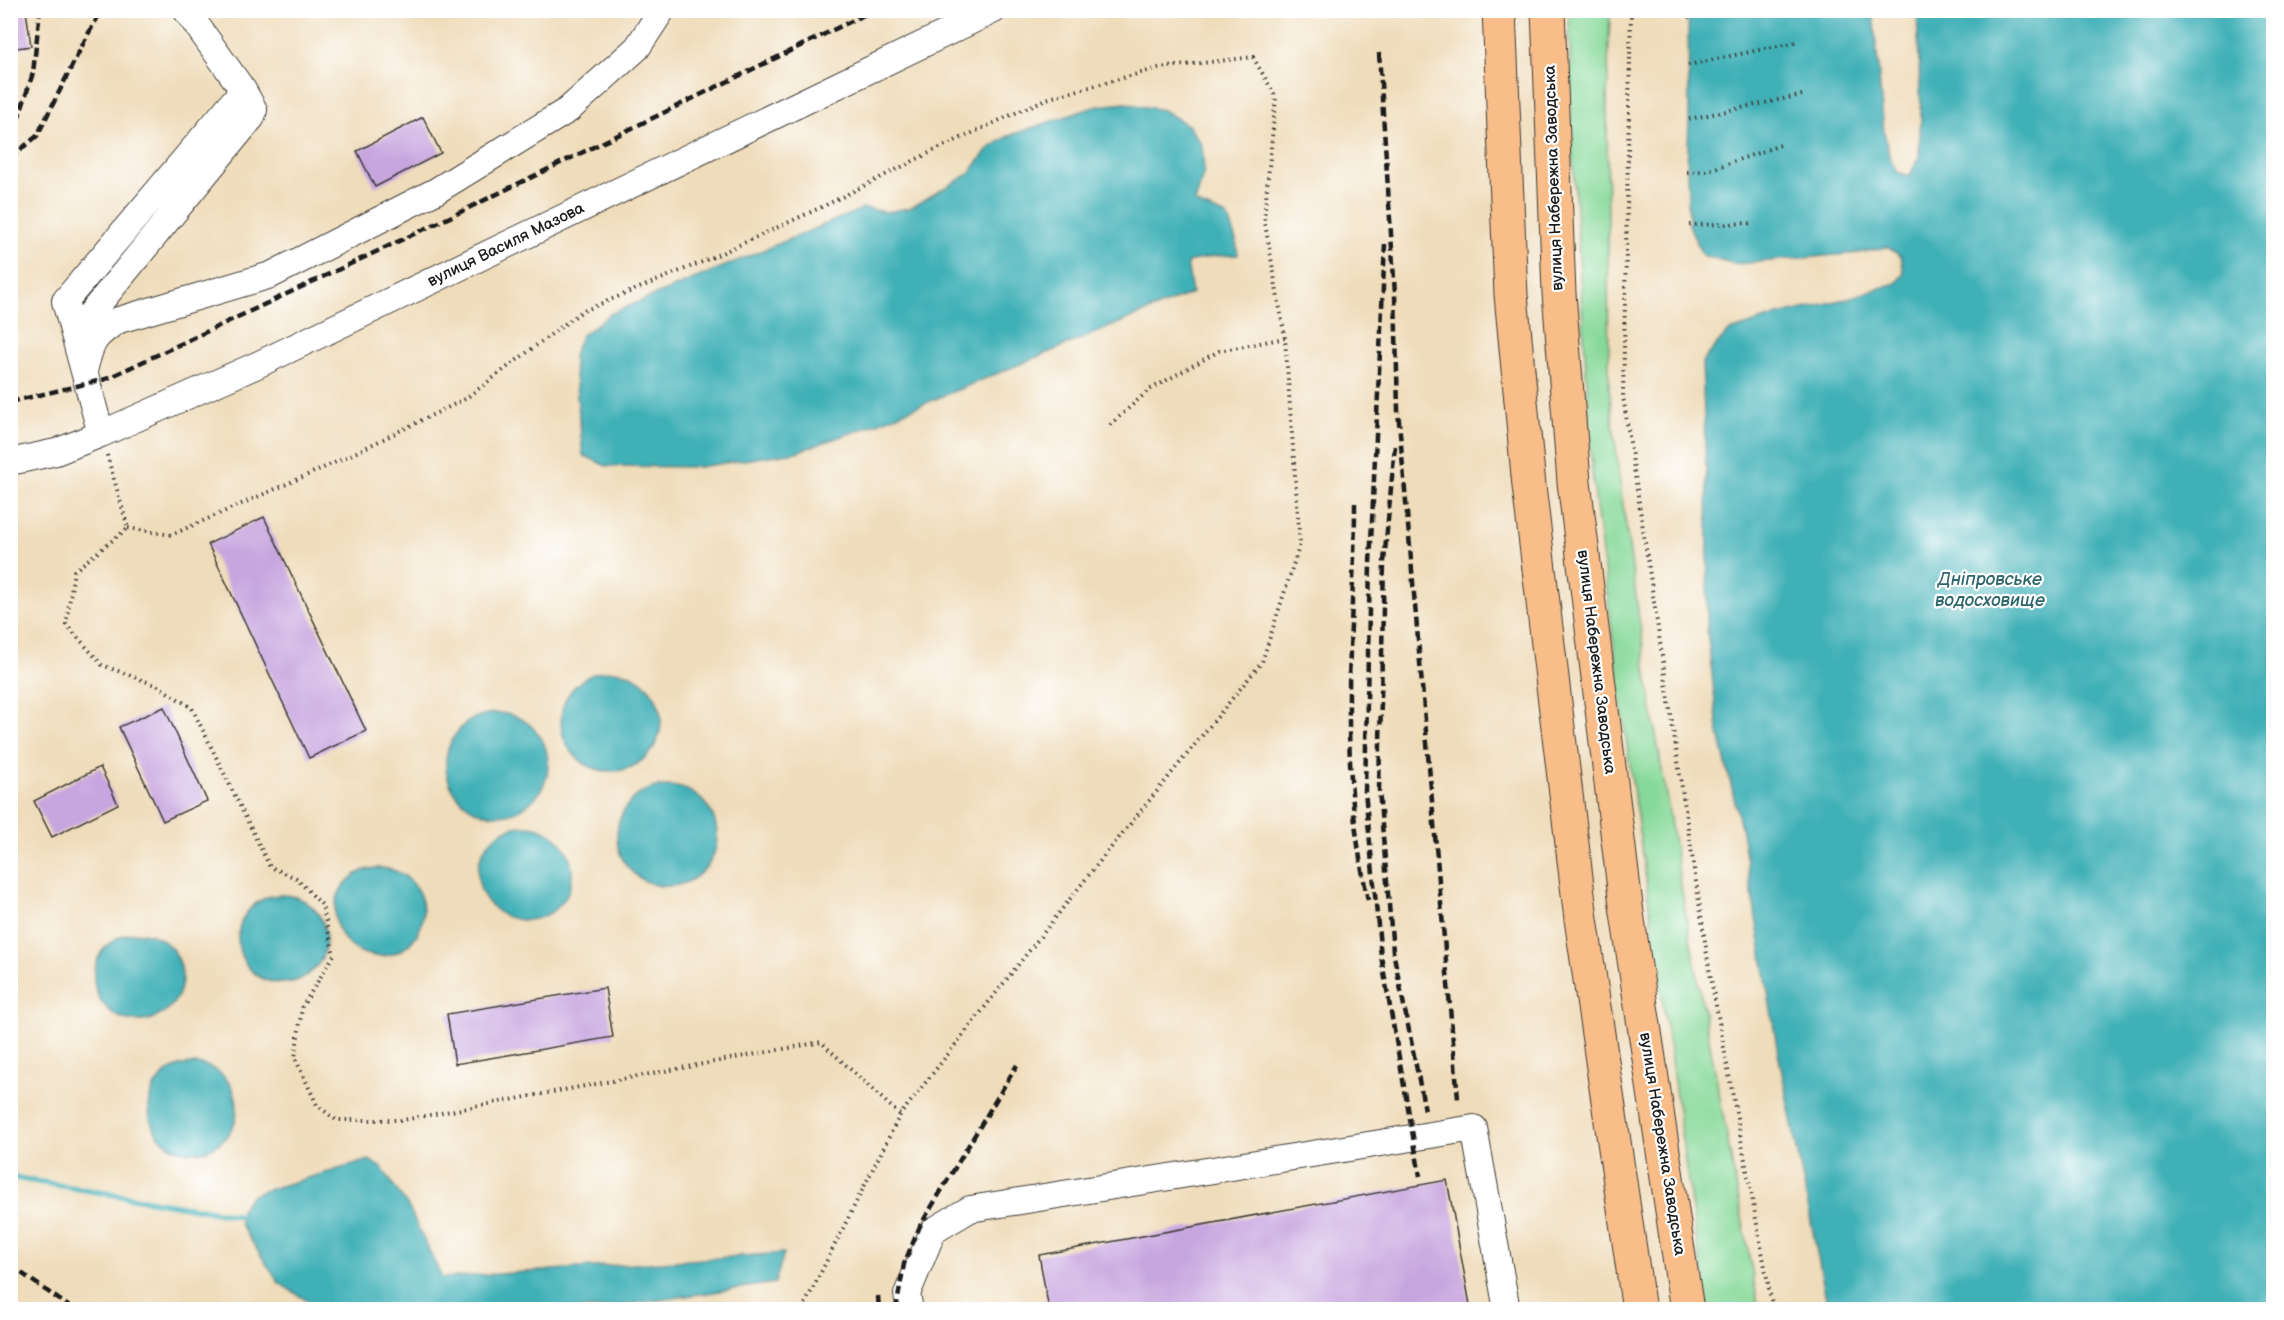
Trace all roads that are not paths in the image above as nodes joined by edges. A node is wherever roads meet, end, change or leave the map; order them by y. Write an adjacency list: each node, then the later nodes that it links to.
1 (186, 10): 6 (street)
2 (662, 10): 6 (street)
3 (994, 10): 7 (street, вулиця Василя Мазова)
4 (1499, 10): 11 (main road)
5 (1548, 10): 12 (main road, вулиця Набережна Заводська)
6 (84, 371): 7 (street)
7 (101, 434): 8 (street, вулиця Василя Мазова)
8 (10, 462)
9 (910, 1310): 10 (street)
10 (1507, 1310)
11 (1639, 1310)
12 (1687, 1310)

